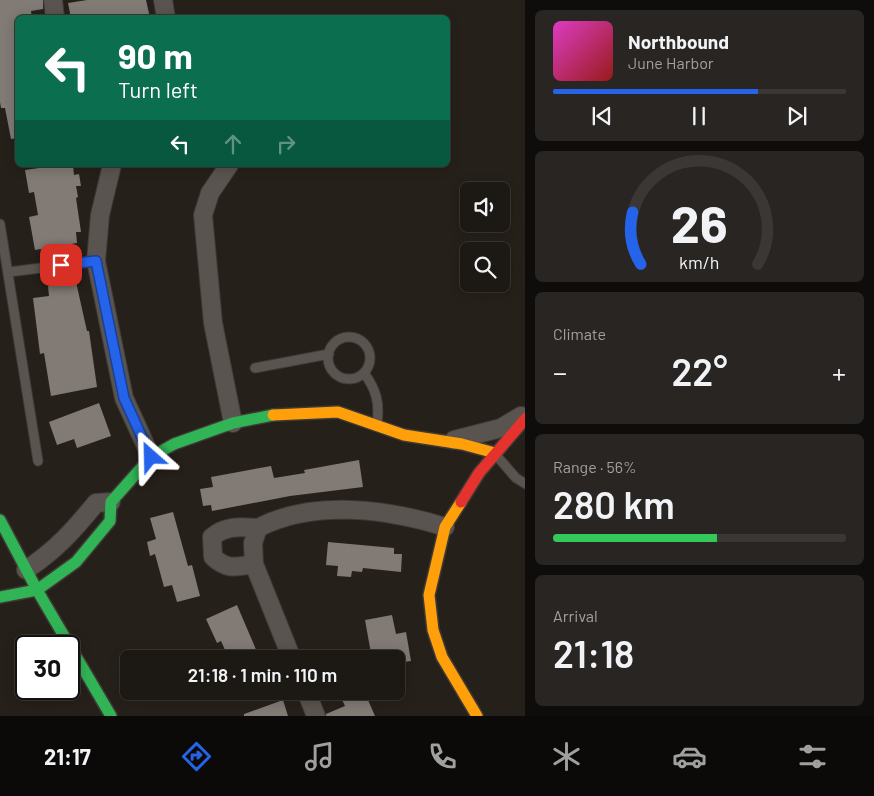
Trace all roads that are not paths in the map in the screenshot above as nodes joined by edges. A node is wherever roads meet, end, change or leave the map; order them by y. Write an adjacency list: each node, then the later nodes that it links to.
1 (53, 0): 3 (street)
2 (163, 0): 4 (street)
3 (55, 15)
4 (166, 15)
5 (112, 167): 8 (street)
6 (228, 167): 15 (street)
7 (0, 224): 9 (lane)
8 (96, 261): 9 (lane); 19 (street)
9 (8, 272): 20 (lane)
10 (329, 354): 11 (lane); 12 (lane); 12 (lane)
11 (255, 368)
12 (364, 373): 16 (lane)
13 (525, 413): 17 (street)
14 (525, 418): 18 (street)
15 (233, 423): 16 (street); 19 (street)
16 (376, 426): 17 (street)
17 (442, 441): 18 (street)
18 (495, 453): 21 (lane); 24 (street)
19 (151, 457): 22 (street)
20 (38, 461)
21 (525, 484)
22 (111, 502): 26 (street); 27 (street)
23 (0, 520): 29 (street)
24 (445, 527): 25 (street); 36 (street)
25 (258, 528): 28 (street); 28 (street)
26 (64, 541): 27 (street); 29 (street)
27 (79, 559): 30 (street)
28 (254, 564): 32 (street)
29 (26, 570): 30 (street)
30 (37, 590): 31 (street); 34 (street)
31 (0, 597)
32 (288, 650)
33 (310, 700): 35 (street)
34 (111, 716)
35 (316, 716)
36 (476, 716)

